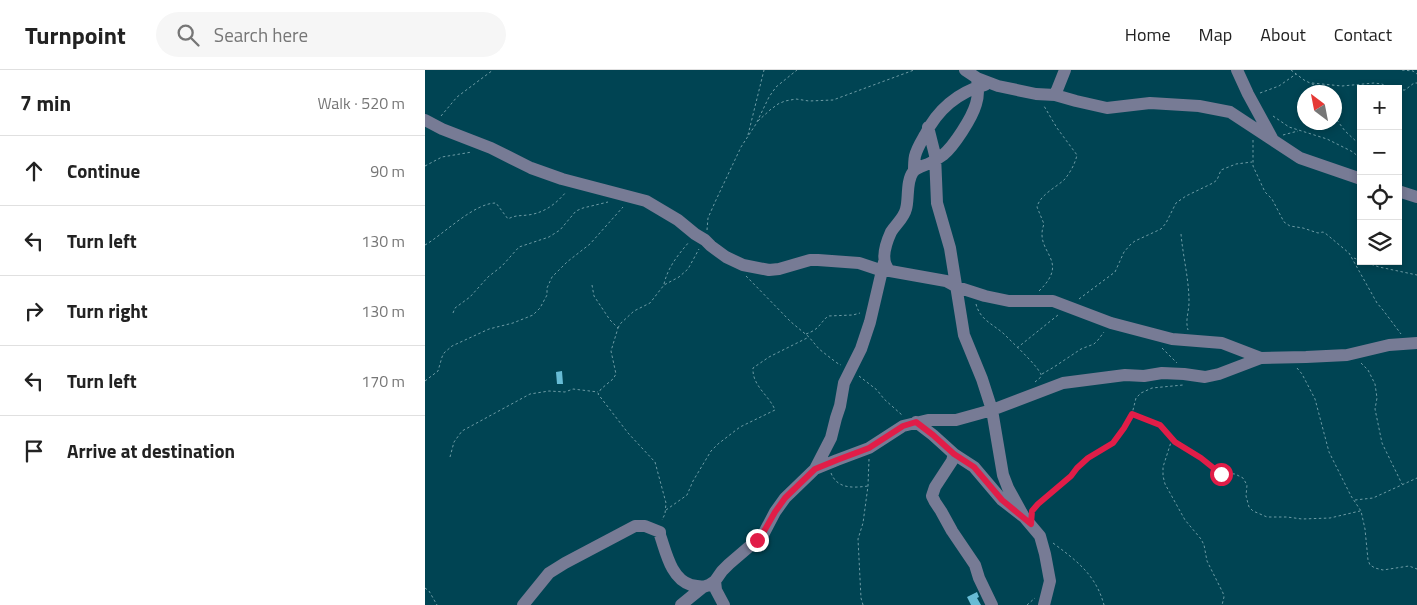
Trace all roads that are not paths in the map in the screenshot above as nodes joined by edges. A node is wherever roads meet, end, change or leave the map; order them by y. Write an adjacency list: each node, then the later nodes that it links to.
1 (965, 70): 4 (street)
2 (1065, 70): 5 (street)
3 (1237, 70): 8 (street)
4 (978, 82): 5 (street); 7 (street); 9 (street)
5 (1055, 95): 8 (street)
6 (429, 122): 14 (street)
7 (928, 127): 9 (street); 10 (street)
8 (1274, 140): 11 (street)
9 (935, 159): 10 (street); 15 (street)
10 (914, 171): 14 (street)
11 (1357, 179)
12 (1402, 192): 13 (street)
13 (1417, 197)
14 (886, 268): 15 (street); 21 (street)
15 (957, 287): 17 (street); 18 (street)
16 (1413, 343): 17 (street)
17 (1261, 358): 18 (street)
18 (992, 410): 19 (street); 22 (street)
19 (914, 423): 20 (street); 21 (street)
20 (954, 454): 22 (street); 28 (street)
21 (815, 469): 23 (street)
22 (1027, 521): 29 (street)
23 (715, 581): 24 (street); 27 (street)
24 (703, 587): 25 (street); 26 (street)
25 (528, 603)
26 (681, 605)
27 (724, 605)
28 (992, 605)
29 (1044, 605)

